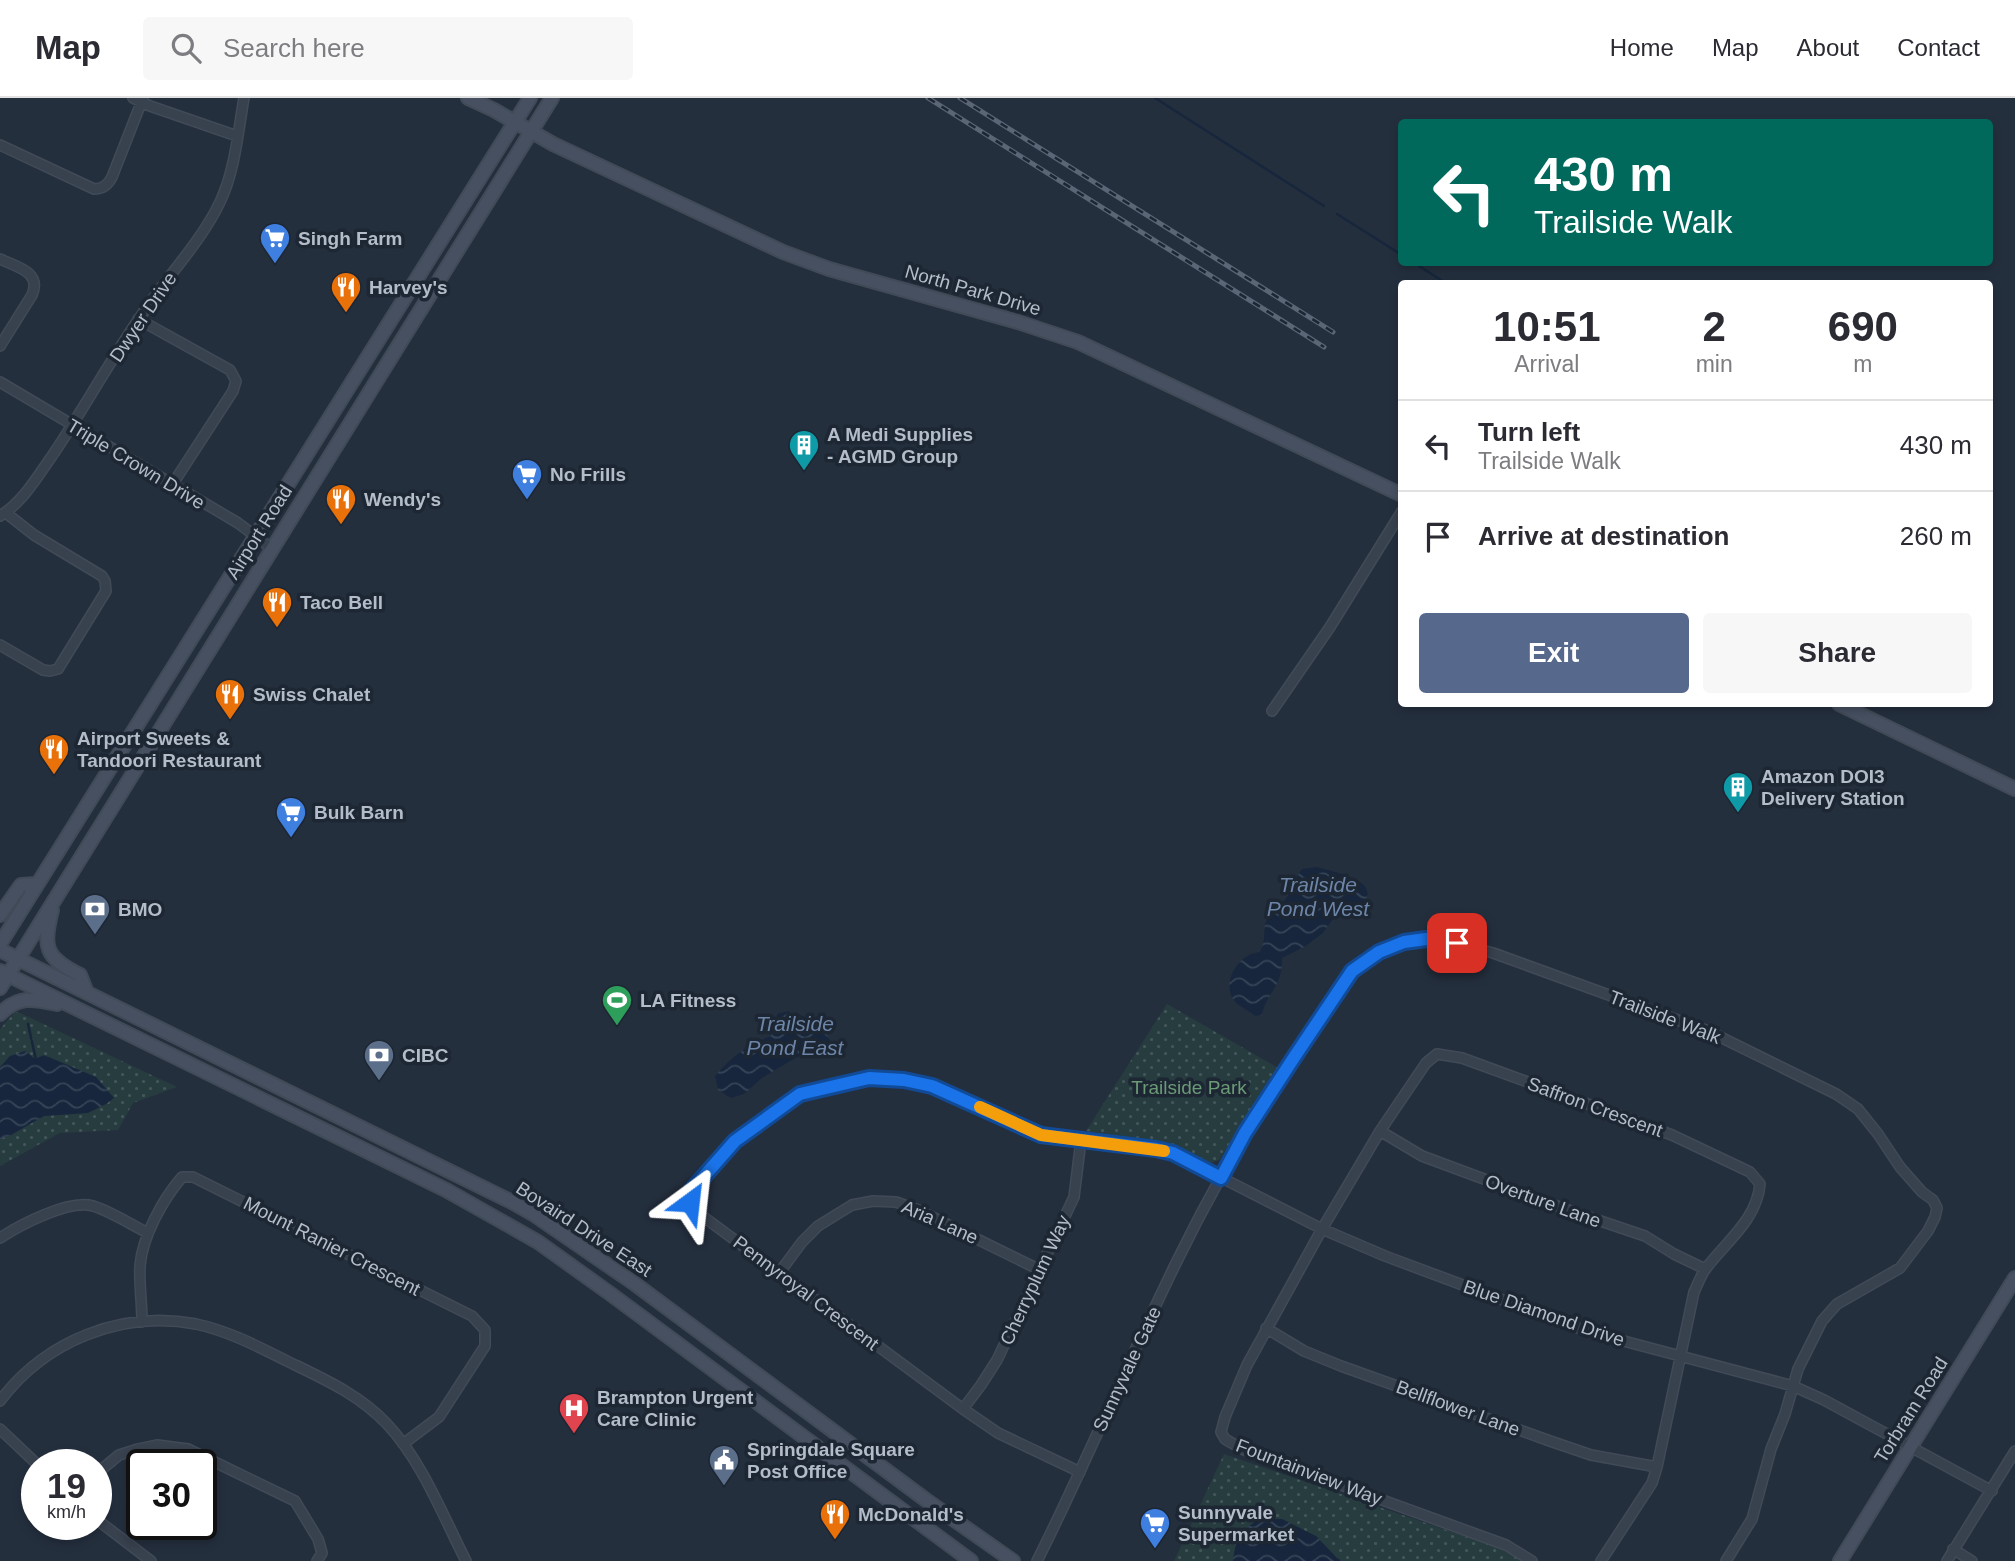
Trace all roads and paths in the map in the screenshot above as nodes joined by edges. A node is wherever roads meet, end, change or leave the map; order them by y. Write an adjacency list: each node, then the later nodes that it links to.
1 (244, 98): 8 (street, Dwyer Drive)
2 (468, 98): 6 (main road, North Park Drive)
3 (530, 98): 6 (main road, Airport Road)
4 (552, 98): 7 (main road, Airport Road)
5 (140, 99): 8 (street); 9 (street)
6 (515, 122): 7 (main road, North Park Drive); 19 (main road, Airport Road)
7 (531, 131): 16 (main road, North Park Drive); 20 (main road, Airport Road)
8 (237, 136): 11 (street, Dwyer Drive)
9 (0, 145)
10 (0, 259): 12 (street)
11 (138, 319): 14 (street, Dwyer Drive); 15 (street)
12 (0, 346)
13 (0, 382): 14 (street, Triple Crown Drive)
14 (72, 426): 15 (street, Triple Crown Drive); 17 (street, Dwyer Drive)
15 (172, 485): 19 (street, Triple Crown Drive)
16 (1398, 493)
17 (3, 514): 21 (street)
18 (1398, 517): 23 (street)
19 (256, 537): 20 (street, Triple Crown Drive); 25 (main road, Airport Road)
20 (271, 548): 26 (main road, Airport Road)
21 (0, 645)
22 (1845, 707): 24 (main road)
23 (1272, 711)
24 (2015, 789)
25 (37, 884): 27 (main road); 28 (main road, Airport Road)
26 (55, 900): 30 (main road, Airport Road); 33 (main road)
27 (0, 915)
28 (0, 944)
29 (0, 950): 30 (main road, Bovaird Drive East)
30 (18, 959): 31 (main road, Airport Road); 33 (main road, Bovaird Drive East)
31 (4, 973): 32 (main road, Airport Road); 34 (main road, Bovaird Drive East)
32 (0, 988)
33 (87, 993): 46 (main road, Bovaird Drive East)
34 (79, 1010): 35 (main road); 47 (main road, Bovaird Drive East)
35 (0, 1014)
36 (1380, 1131): 39 (street, Saffron Crescent); 42 (street, Overture Lane); 42 (street, Saffron Crescent)
37 (1081, 1140): 38 (street, Pennyroyal Crescent); 43 (street, Cherryplum Way); 44 (street, Pennyroyal Crescent)
38 (1221, 1178): 39 (street, Blue Diamond Drive); 51 (street, Trailside Walk); 61 (street, Sunnyvale Gate)
39 (1322, 1229): 49 (street, Fountainview Way); 50 (street, Blue Diamond Drive)
40 (148, 1233): 41 (street); 48 (street, Mount Ranier Crescent); 55 (street, Mount Ranier Crescent)
41 (0, 1238)
42 (1705, 1269): 50 (street, Saffron Crescent)
43 (1040, 1270): 44 (street, Aria Lane); 53 (street, Cherryplum Way)
44 (779, 1273): 53 (street, Pennyroyal Crescent)
45 (2015, 1278): 56 (main road, Torbram Road)
46 (635, 1284): 47 (main road); 69 (main road, Bovaird Drive East)
47 (612, 1295): 65 (main road, Bovaird Drive East)
48 (142, 1321): 52 (street); 55 (street)
49 (1266, 1328): 60 (street, Bellflower Lane); 71 (street, Fountainview Way)
50 (1681, 1356): 51 (street, Blue Diamond Drive); 60 (street, Saffron Crescent)
51 (1793, 1386): 56 (street, Blue Diamond Drive); 73 (street)
52 (0, 1401)
53 (963, 1409): 61 (street, Pennyroyal Crescent)
54 (0, 1429): 57 (street)
55 (404, 1444): 68 (street)
56 (1910, 1448): 62 (street, Blue Diamond Drive); 74 (main road, Torbram Road)
57 (21, 1449)
58 (2015, 1451): 62 (street)
59 (112, 1461): 67 (street)
60 (1657, 1467): 72 (street, Saffron Crescent)
61 (1080, 1472): 70 (street, Sunnyvale Gate)
62 (1992, 1491): 64 (street)
63 (112, 1531): 66 (street)
64 (1953, 1549): 75 (street); 76 (street)
65 (967, 1559)
66 (151, 1561)
67 (317, 1561)
68 (466, 1561)
69 (1013, 1561)
70 (1037, 1561)
71 (1532, 1561)
72 (1601, 1561)
73 (1726, 1561)
74 (1840, 1561)
75 (1947, 1561)
76 (1972, 1561)

